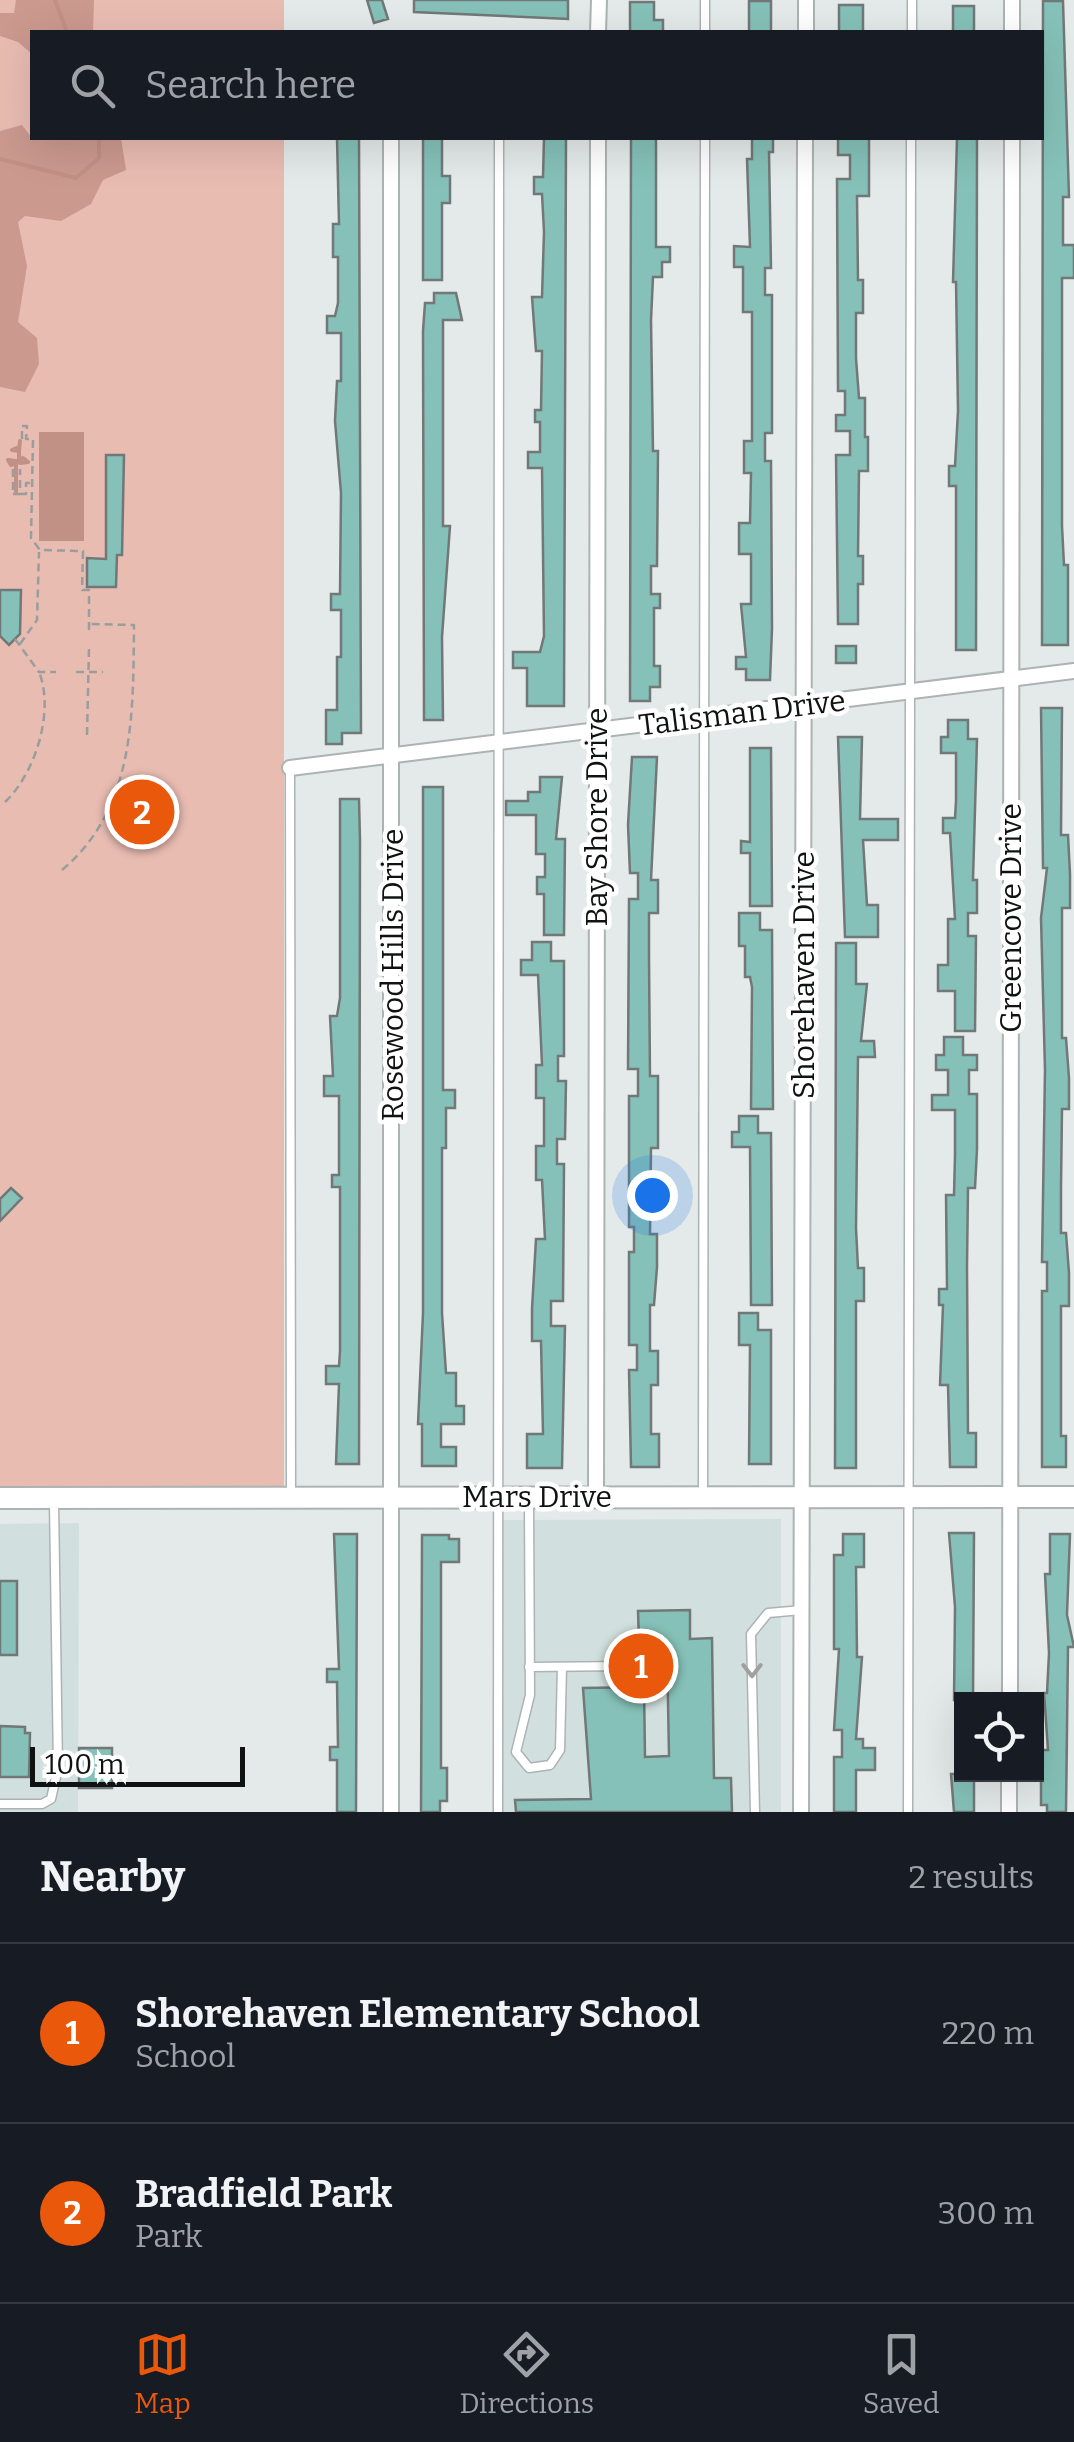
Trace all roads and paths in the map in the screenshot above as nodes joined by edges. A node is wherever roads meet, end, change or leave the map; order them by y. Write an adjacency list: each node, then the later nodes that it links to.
1 (599, 0): 6 (street)
2 (704, 0): 7 (lane)
3 (806, 0): 8 (street)
4 (912, 0): 9 (lane)
5 (1012, 0): 10 (street)
6 (598, 30)
7 (704, 30)
8 (806, 30)
9 (912, 30)
10 (1012, 30)
11 (392, 140): 42 (street, Rosewood Hills Drive)
12 (499, 140): 41 (lane)
13 (598, 140): 39 (street, Bay Shore Drive)
14 (705, 140): 38 (lane)
15 (805, 140): 37 (street, Shorehaven Drive)
16 (912, 140): 36 (lane)
17 (1012, 140): 35 (street, Greencove Drive)
18 (22, 439): 21 (path)
19 (13, 469): 22 (path)
20 (20, 469): 22 (path)
21 (32, 483): 22 (path); 23 (path)
22 (20, 494)
23 (40, 550): 24 (path); 27 (path)
24 (89, 624): 25 (path); 45 (path)
25 (89, 630)
26 (15, 639): 27 (path)
27 (20, 644): 30 (path)
28 (88, 648): 33 (path)
29 (1074, 671): 35 (street, Talisman Drive)
30 (39, 672): 31 (path); 44 (path)
31 (56, 672)
32 (76, 672): 33 (path)
33 (88, 672): 34 (path); 40 (path)
34 (102, 672)
35 (1011, 680): 36 (street, Talisman Drive); 54 (street, Greencove Drive)
36 (911, 692): 37 (street, Talisman Drive); 49 (lane)
37 (805, 705): 38 (street, Talisman Drive); 48 (street, Shorehaven Drive)
38 (706, 718): 39 (street, Talisman Drive); 47 (lane)
39 (597, 731): 41 (street, Talisman Drive); 46 (street, Bay Shore Drive)
40 (87, 734)
41 (498, 744): 42 (street, Talisman Drive); 52 (lane)
42 (394, 756): 43 (street, Talisman Drive); 51 (street, Rosewood Hills Drive)
43 (290, 768): 50 (lane)
44 (5, 802)
45 (62, 870)
46 (596, 1496): 47 (street, Mars Drive); 53 (street, Mars Drive)
47 (703, 1496): 48 (street, Mars Drive)
48 (802, 1496): 49 (street, Mars Drive); 58 (street, Shorehaven Drive)
49 (909, 1496): 54 (street, Mars Drive); 69 (lane)
50 (291, 1497): 51 (street, Mars Drive); 57 (street, Mars Drive)
51 (394, 1497): 52 (street, Mars Drive); 65 (street, Rosewood Hills Drive)
52 (496, 1497): 53 (street, Mars Drive); 66 (lane)
53 (529, 1497): 60 (lane)
54 (1010, 1497): 55 (street, Mars Drive); 62 (street, Greencove Drive)
55 (1074, 1497)
56 (0, 1498): 57 (street, Mars Drive)
57 (54, 1498): 64 (lane)
58 (802, 1610): 67 (lane, one-way to 67); 68 (street, Shorehaven Drive)
59 (630, 1666): 61 (lane)
60 (529, 1667): 61 (lane); 61 (lane)
61 (562, 1667)
62 (1010, 1692)
63 (1010, 1782): 70 (street)
64 (0, 1804)
65 (391, 1812)
66 (498, 1812)
67 (755, 1812)
68 (801, 1812)
69 (908, 1812)
70 (1009, 1812)

